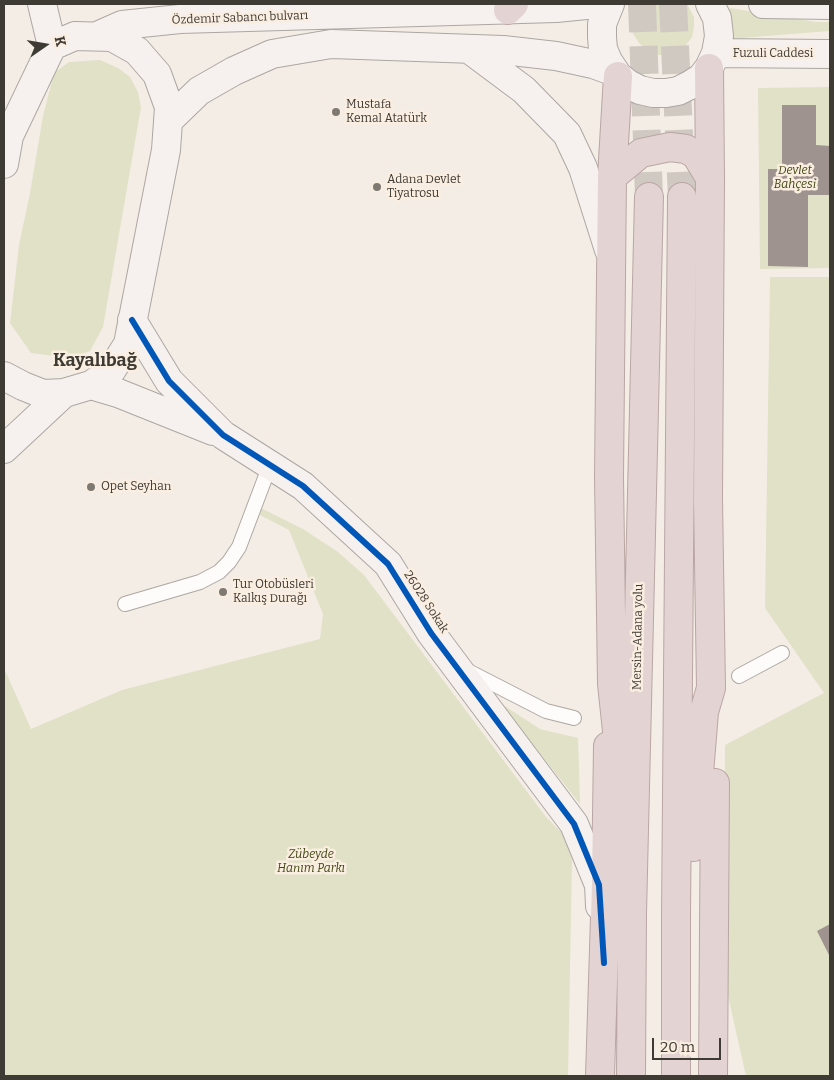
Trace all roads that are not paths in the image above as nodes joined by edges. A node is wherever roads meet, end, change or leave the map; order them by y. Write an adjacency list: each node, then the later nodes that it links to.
1 (42, 4): 9 (main road)
2 (596, 4): 7 (main road, Özdemir Sabancı bulvarı)
3 (610, 4): 13 (main road)
4 (710, 4): 12 (main road)
5 (763, 4): 6 (main road)
6 (830, 5)
7 (511, 7): 8 (main road, Özdemir Sabancı bulvarı)
8 (97, 36): 9 (main road); 14 (main road)
9 (52, 46): 15 (main road)
10 (469, 49): 13 (main road); 14 (main road); 20 (main road)
11 (830, 54): 12 (main road, Fuzuli Caddesi)
12 (713, 60): 13 (main road); 17 (highway)
13 (616, 74): 16 (highway)
14 (168, 120): 21 (main road)
15 (4, 164)
16 (612, 177): 17 (highway); 20 (highway)
17 (710, 178): 33 (highway)
18 (649, 197): 35 (highway, Mersin-Adana yolu)
19 (682, 197): 36 (highway)
20 (611, 255): 32 (highway)
21 (132, 320): 23 (main road); 25 (main road, 26028 Sokak)
22 (4, 376): 24 (main road)
23 (91, 385): 24 (main road); 25 (main road)
24 (64, 393): 26 (main road)
25 (223, 435): 27 (main road, 26028 Sokak)
26 (4, 449)
27 (270, 465): 28 (lane); 30 (main road, 26028 Sokak)
28 (125, 604)
29 (782, 653): 31 (lane)
30 (456, 666): 34 (lane); 37 (main road, 26028 Sokak)
31 (739, 676)
32 (612, 684): 35 (highway); 37 (highway)
33 (711, 688): 36 (highway); 41 (highway)
34 (574, 718)
35 (632, 914): 39 (highway, Mersin-Adana yolu)
36 (676, 916): 40 (highway)
37 (604, 962): 38 (highway)
38 (600, 1076)
39 (631, 1076)
40 (676, 1076)
41 (712, 1076)

